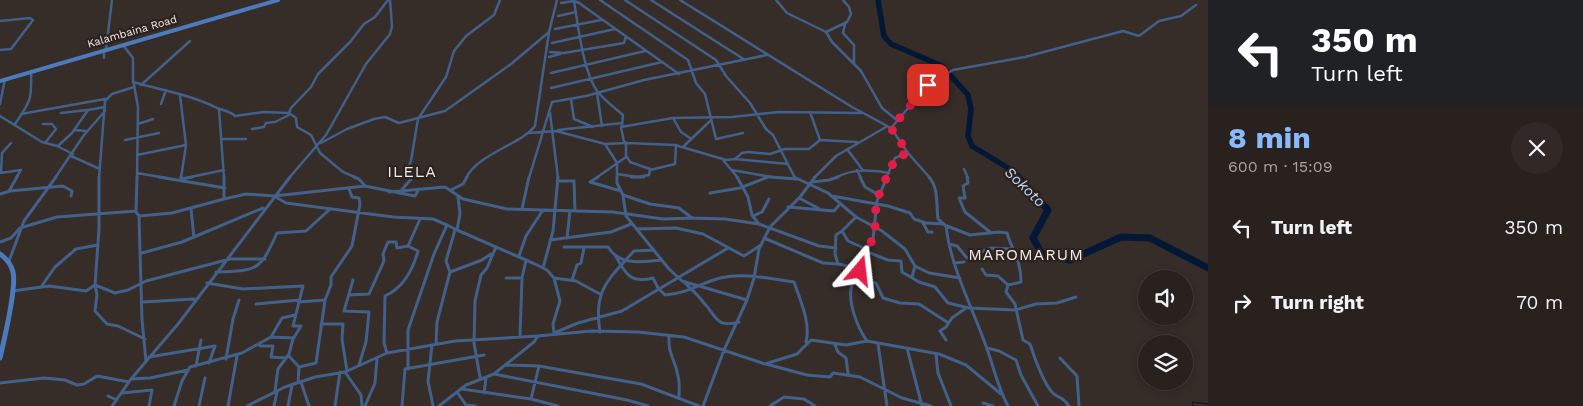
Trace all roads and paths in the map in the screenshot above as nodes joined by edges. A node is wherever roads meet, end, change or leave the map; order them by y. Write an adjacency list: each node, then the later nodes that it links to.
1 (112, 0): 31 (street)
2 (270, 0): 31 (main road, Kalambaina Road)
3 (278, 0): 30 (main road)
4 (389, 0): 71 (street); 103 (street)
5 (500, 0): 76 (street)
6 (557, 0): 24 (street)
7 (574, 0): 14 (street); 16 (street); 18 (street)
8 (600, 0): 46 (street)
9 (625, 0): 43 (street)
10 (651, 0): 40 (street)
11 (680, 0): 37 (street)
12 (776, 0): 25 (street)
13 (842, 0): 20 (street)
14 (561, 3)
15 (1196, 5): 78 (street)
16 (576, 12): 17 (street); 21 (street)
17 (558, 16)
18 (602, 20): 21 (street); 23 (street)
19 (0, 21): 32 (street)
20 (845, 23): 25 (street); 42 (street)
21 (577, 25): 22 (street); 27 (street)
22 (555, 28)
23 (616, 29): 26 (street); 27 (street)
24 (549, 32): 76 (street); 92 (street)
25 (826, 32): 42 (street)
26 (626, 36): 33 (street); 34 (street)
27 (580, 37): 29 (street); 33 (street)
28 (190, 41): 53 (street)
29 (552, 42)
30 (123, 45): 31 (main road); 52 (street)
31 (105, 49): 39 (street); 45 (main road); 51 (main road, Kalambaina Road)
32 (0, 50)
33 (584, 50): 36 (street); 44 (street)
34 (646, 50): 41 (street); 44 (street)
35 (550, 52): 36 (street)
36 (564, 52): 38 (street)
37 (768, 54): 40 (street); 69 (street)
38 (549, 57)
39 (104, 58)
40 (744, 60): 43 (street)
41 (662, 62): 48 (street); 50 (street)
42 (854, 63): 78 (street)
43 (720, 64): 46 (street); 72 (street)
44 (588, 65): 47 (street); 50 (street)
45 (31, 71): 49 (main road); 70 (street)
46 (691, 71): 48 (street); 77 (street)
47 (551, 73)
48 (679, 74): 57 (street)
49 (5, 79): 51 (main road); 61 (street)
50 (591, 79): 55 (street); 57 (street)
51 (0, 80)
52 (133, 82): 53 (street); 54 (street)
53 (141, 85): 56 (street)
54 (134, 87): 59 (street); 81 (street)
55 (551, 88)
56 (166, 90): 58 (street); 62 (street)
57 (597, 93): 60 (street); 82 (street); 83 (street)
58 (180, 94): 64 (street); 105 (street)
59 (106, 99): 63 (street); 70 (street)
60 (571, 99): 66 (street); 84 (street)
61 (0, 104)
62 (161, 104)
63 (105, 109): 65 (street); 88 (street); 121 (street)
64 (219, 109): 71 (street); 95 (street)
65 (88, 110): 68 (street); 87 (street)
66 (550, 111): 89 (street); 90 (street)
67 (810, 112): 69 (street); 72 (street); 99 (street)
68 (61, 113)
69 (862, 113): 85 (street)
70 (21, 114): 79 (street)
71 (289, 114): 86 (street); 109 (street)
72 (756, 115): 77 (street); 111 (street)
73 (0, 116): 79 (street)
74 (673, 118): 77 (street); 82 (street); 96 (street)
75 (153, 119): 81 (street)
76 (418, 119): 103 (street); 144 (street)
77 (710, 119): 93 (street); 96 (street)
78 (898, 121): 85 (street)
79 (15, 124): 102 (street)
80 (43, 124): 102 (street)
81 (138, 124): 94 (street)
82 (622, 125): 83 (street); 104 (street)
83 (602, 126): 84 (street)
84 (593, 127): 89 (street)
85 (889, 127): 100 (street); 113 (street)
86 (252, 129)
87 (74, 130): 88 (street); 107 (street)
88 (87, 131): 114 (street)
89 (554, 131): 90 (street); 106 (street); 135 (street)
90 (544, 132): 92 (street); 163 (street)
91 (159, 133): 94 (street)
92 (528, 133): 143 (street)
93 (743, 133)
94 (138, 137): 97 (street); 115 (street)
95 (221, 139): 98 (street); 124 (street)
96 (690, 139): 110 (street)
97 (125, 140)
98 (246, 140)
99 (820, 140): 100 (street); 111 (street)
100 (857, 142): 112 (street)
101 (11, 143): 128 (street)
102 (46, 143): 107 (street)
103 (320, 143): 109 (street)
104 (626, 143): 106 (street); 108 (street); 116 (street)
105 (186, 144): 115 (street); 133 (street)
106 (605, 144): 119 (street)
107 (58, 146): 114 (street)
108 (676, 146): 110 (street); 125 (street)
109 (317, 147): 137 (street); 152 (street)
110 (683, 147): 117 (street)
111 (782, 150): 118 (street); 120 (street)
112 (847, 150): 122 (street); 136 (street)
113 (908, 153): 130 (street); 183 (street)
114 (72, 155): 121 (street); 138 (street)
115 (137, 155): 129 (street)
116 (626, 157): 119 (street); 125 (street)
117 (723, 159): 118 (street); 126 (street)
118 (735, 159): 120 (street)
119 (617, 164): 131 (street); 145 (street)
120 (788, 164): 134 (street)
121 (100, 169): 171 (street)
122 (862, 169): 127 (street); 130 (street)
123 (964, 169): 191 (street)
124 (224, 170): 133 (street); 140 (street)
125 (650, 170): 131 (street)
126 (732, 170): 132 (street); 139 (street)
127 (857, 170): 136 (street); 150 (street)
128 (0, 173): 146 (street)
129 (137, 173): 133 (street); 168 (street)
130 (889, 173): 150 (street)
131 (617, 174): 145 (street)
132 (769, 177): 134 (street); 139 (street)
133 (180, 179): 140 (street)
134 (798, 179): 136 (street)
135 (557, 181): 167 (street); 170 (street)
136 (811, 183): 154 (street); 155 (street)
137 (365, 186): 141 (street); 144 (street)
138 (48, 187): 146 (street); 151 (street); 186 (street)
139 (743, 187): 147 (street); 175 (street)
140 (225, 188): 156 (street)
141 (349, 189): 152 (street); 172 (street)
142 (419, 189): 143 (street); 144 (street); 144 (street)
143 (450, 190): 153 (street)
144 (400, 191)
145 (621, 191): 149 (street)
146 (8, 192): 148 (street)
147 (710, 193)
148 (0, 194)
149 (623, 195): 174 (street); 178 (street)
150 (879, 195): 159 (street)
151 (70, 196)
152 (274, 196): 156 (street); 160 (street); 165 (street)
153 (458, 196): 163 (street); 188 (street)
154 (831, 196): 158 (street); 159 (street)
155 (799, 198): 161 (street); 164 (street)
156 (224, 199): 162 (street)
157 (769, 199): 175 (street)
158 (840, 204): 164 (street); 176 (street)
159 (877, 204): 179 (street); 185 (street)
160 (266, 207): 192 (street); 215 (street)
161 (788, 207): 164 (street); 184 (street)
162 (191, 209): 173 (street); 192 (street)
163 (522, 209): 166 (street)
164 (821, 209)
165 (330, 210): 172 (street); 214 (street)
166 (543, 210): 167 (street); 213 (street)
167 (555, 210): 169 (street); 195 (street)
168 (136, 211): 171 (street); 173 (street)
169 (570, 211): 170 (street); 193 (street)
170 (575, 211): 174 (street)
171 (99, 212): 186 (street); 199 (street)
172 (358, 212): 177 (street); 255 (street)
173 (139, 216): 209 (street)
174 (626, 216): 178 (street); 180 (street)
175 (753, 216): 181 (street)
176 (856, 217): 185 (street); 189 (street)
177 (420, 218): 182 (street); 200 (street)
178 (694, 218): 181 (street)
179 (923, 222): 183 (street); 190 (street)
180 (631, 224): 187 (street); 193 (street)
181 (759, 224): 184 (street)
182 (447, 225): 188 (street); 285 (street)
183 (945, 225): 191 (street); 198 (street)
184 (770, 227): 194 (street); 205 (street)
185 (875, 227): 208 (street); 224 (street)
186 (20, 228): 196 (street); 219 (street)
187 (636, 228): 204 (street); 207 (street)
188 (457, 230): 201 (street); 229 (street)
189 (842, 231): 205 (street); 208 (street)
190 (932, 232)
191 (990, 232): 206 (street)
192 (194, 237): 209 (street)
193 (567, 238): 195 (street)
194 (764, 238): 197 (street); 223 (street)
195 (550, 240): 225 (street)
196 (0, 242)
197 (762, 244): 204 (street); 230 (street)
198 (950, 244): 206 (street); 221 (street)
199 (98, 245): 244 (street); 246 (street)
200 (408, 246): 251 (street); 289 (street)
201 (496, 247): 211 (street); 213 (street)
202 (564, 248): 203 (street)
203 (584, 248): 212 (street); 238 (street)
204 (728, 248): 231 (street)
205 (836, 248): 223 (street)
206 (1013, 249): 243 (street)
207 (655, 250): 217 (street); 218 (street)
208 (866, 250): 226 (street); 232 (street)
209 (142, 253): 242 (street)
210 (0, 254): 219 (main road)
211 (492, 254): 229 (street); 276 (street)
212 (615, 255): 217 (street); 222 (street)
213 (519, 256): 216 (street)
214 (266, 259): 215 (street); 228 (street)
215 (225, 260): 228 (street); 242 (street)
216 (526, 260): 225 (street); 234 (street)
217 (625, 260): 218 (street); 222 (street)
218 (662, 260): 231 (street)
219 (9, 261): 249 (main road)
220 (964, 262): 221 (street)
221 (954, 263): 236 (street)
222 (621, 264): 247 (street); 250 (street)
223 (838, 264): 226 (street)
224 (915, 266): 232 (street); 236 (street)
225 (543, 268): 235 (street)
226 (858, 268): 239 (street)
227 (982, 269): 243 (street)
228 (216, 272): 241 (street)
229 (450, 272): 280 (street)
230 (755, 276): 245 (street); 256 (street); 279 (street)
231 (678, 277): 240 (street); 247 (street)
232 (912, 277): 260 (street)
233 (506, 278): 234 (street)
234 (522, 278): 269 (street)
235 (554, 278): 238 (street); 268 (street)
236 (960, 279): 260 (street)
237 (354, 280): 251 (street)
238 (572, 280): 250 (street)
239 (865, 281): 265 (street); 278 (street)
240 (683, 282): 245 (street); 248 (street)
241 (207, 283): 253 (street); 257 (street)
242 (142, 284): 244 (street); 258 (street)
243 (1008, 285): 261 (street)
244 (95, 286): 246 (street); 274 (street)
245 (699, 287): 248 (street); 256 (street)
246 (40, 288): 249 (street)
247 (658, 288): 248 (street); 263 (street)
248 (692, 290): 264 (street)
249 (11, 292): 296 (main road)
250 (600, 294): 263 (street)
251 (349, 295): 303 (street)
252 (1076, 297): 261 (street)
253 (195, 299): 258 (street); 294 (street)
254 (239, 300): 299 (street)
255 (325, 300): 257 (street); 266 (street)
256 (747, 300): 264 (street)
257 (298, 301): 259 (street); 262 (street)
258 (143, 302): 274 (street)
259 (256, 304)
260 (970, 307): 261 (street); 265 (street); 287 (street)
261 (1015, 310): 362 (street)
262 (295, 315): 272 (street); 273 (street)
263 (597, 316): 267 (street); 268 (street)
264 (739, 322): 288 (street)
265 (947, 322): 277 (street)
266 (321, 324): 308 (street); 311 (street)
267 (600, 332): 268 (street); 271 (street)
268 (554, 334): 270 (street)
269 (520, 335): 270 (street); 276 (street)
270 (538, 336): 305 (street)
271 (669, 336): 288 (street); 328 (street)
272 (271, 337): 273 (street); 283 (street)
273 (294, 338): 293 (street)
274 (145, 339): 300 (street)
275 (201, 340): 284 (street)
276 (475, 340): 280 (street); 295 (street)
277 (946, 340)
278 (868, 341): 281 (street); 282 (street)
279 (806, 343): 281 (street); 302 (street)
280 (434, 344): 285 (street); 304 (street)
281 (835, 344): 312 (street)
282 (878, 344): 286 (street); 321 (street)
283 (260, 346): 292 (street); 293 (street)
284 (200, 347): 294 (street); 301 (street); 306 (street)
285 (407, 348): 289 (street); 309 (street)
286 (907, 348): 290 (street); 333 (street)
287 (987, 348): 326 (street); 361 (street)
288 (724, 350): 302 (street); 353 (street)
289 (387, 353): 297 (street)
290 (936, 354): 326 (street); 358 (street)
291 (484, 355): 295 (street)
292 (237, 356): 299 (street); 338 (street)
293 (287, 356): 308 (street); 324 (street)
294 (149, 357): 300 (street)
295 (476, 357): 304 (street); 315 (street)
296 (0, 358)
297 (377, 358): 303 (street); 345 (street)
298 (1060, 358): 363 (street)
299 (226, 359): 301 (street)
300 (146, 361): 316 (street)
301 (209, 363): 306 (street)
302 (765, 364): 312 (street)
303 (359, 365): 311 (street)
304 (429, 365): 309 (street); 347 (street)
305 (504, 365): 307 (street); 313 (street)
306 (196, 366): 310 (street)
307 (539, 366): 317 (street); 328 (street)
308 (299, 367): 319 (street)
309 (408, 369): 346 (street)
310 (188, 370): 316 (street); 336 (street)
311 (344, 372): 319 (street); 344 (street); 345 (street)
312 (848, 373): 321 (street)
313 (494, 374): 315 (street); 317 (street)
314 (205, 378): 337 (street)
315 (484, 378): 322 (street); 325 (street)
316 (130, 381): 318 (street); 323 (street)
317 (533, 382): 329 (street); 351 (street)
318 (0, 383)
319 (300, 383): 320 (street); 343 (street)
320 (292, 385): 324 (street); 342 (street)
321 (885, 389): 333 (street); 356 (street)
322 (459, 390): 325 (street); 348 (street); 349 (street)
323 (122, 392): 330 (street); 335 (street)
324 (276, 392): 331 (street); 341 (street)
325 (484, 393): 329 (street)
326 (1001, 394): 360 (street)
327 (108, 396): 330 (street)
328 (679, 398): 352 (street)
329 (531, 399): 350 (street)
330 (117, 400): 334 (street)
331 (259, 400): 339 (street); 340 (street)
332 (983, 403): 359 (street)
333 (922, 404): 357 (street)
334 (112, 406)
335 (149, 406)
336 (174, 406)
337 (199, 406)
338 (228, 406)
339 (247, 406)
340 (258, 406)
341 (274, 406)
342 (288, 406)
343 (309, 406)
344 (335, 406)
345 (363, 406)
346 (402, 406)
347 (433, 406)
348 (439, 406)
349 (475, 406)
350 (558, 406)
351 (648, 406)
352 (699, 406)
353 (703, 406)
354 (770, 406): 355 (street)
355 (815, 406)
356 (887, 406)
357 (931, 406)
358 (951, 406)
359 (993, 406)
360 (1008, 406)
361 (1038, 406)
362 (1069, 406)
363 (1079, 406)

